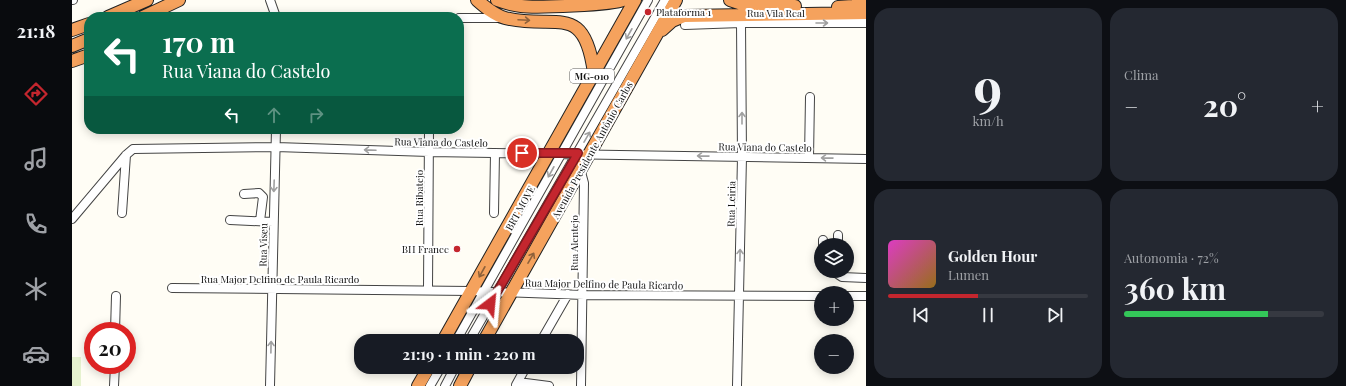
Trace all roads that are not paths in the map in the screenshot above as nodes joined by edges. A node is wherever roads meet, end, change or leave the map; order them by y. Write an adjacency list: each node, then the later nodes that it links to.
1 (147, 0): 13 (highway)
2 (179, 0): 14 (highway)
3 (270, 0): 15 (street)
4 (477, 0): 18 (highway)
5 (497, 0): 6 (highway)
6 (623, 0)
7 (635, 0): 29 (highway, MG-010)
8 (648, 0): 37 (street, BRT MOVE, one-way to 37)
9 (665, 0): 38 (street, one-way to 9)
10 (676, 0): 24 (highway, Avenida Presidente Antônio Carlos / MG-010)
11 (730, 0): 12 (highway)
12 (866, 3)
13 (119, 12)
14 (154, 12)
15 (274, 12)
16 (866, 13): 24 (highway)
17 (464, 18): 18 (street)
18 (505, 18): 29 (highway, one-way to 29)
19 (741, 23): 20 (street, Rua Vila Real, one-way to 20); 22 (street, Rua Vila Real); 40 (street, Rua Leiria, one-way to 19)
20 (866, 23)
21 (84, 26): 23 (highway)
22 (685, 26)
23 (72, 30)
24 (657, 34): 38 (highway, Avenida Presidente Antônio Carlos / MG-010)
25 (84, 41): 26 (highway)
26 (72, 46)
27 (84, 57): 28 (highway)
28 (73, 62)
29 (594, 73): 36 (highway, MG-010)
30 (810, 97): 41 (street)
31 (276, 134): 33 (street, Rua Viseu)
32 (429, 134): 34 (street, Rua Ribatejo)
33 (276, 147): 34 (street, Rua Viana do Castelo, one-way to 33); 39 (street, Rua Viana do Castelo); 50 (street, Rua Viseu, one-way to 50)
34 (429, 152): 35 (street, Rua Viana do Castelo); 55 (street, Rua Ribatejo)
35 (495, 153): 36 (street, Rua Viana do Castelo); 45 (street)
36 (548, 153): 37 (street, Rua Viana do Castelo); 56 (highway, MG-010, one-way to 56)
37 (562, 153): 38 (street, Rua Viana do Castelo); 57 (street, BRT MOVE, one-way to 57)
38 (583, 154): 40 (street, Rua Viana do Castelo, one-way to 38); 43 (highway, Avenida Presidente Antônio Carlos / MG-010); 58 (street)
39 (126, 155): 46 (street); 47 (street)
40 (742, 157): 41 (street, Rua Viana do Castelo); 61 (street, Rua Leiria, one-way to 40)
41 (809, 158): 42 (street, Rua Viana do Castelo, one-way to 41)
42 (866, 158)
43 (581, 172): 59 (highway, Avenida Presidente Antônio Carlos / MG-010, one-way to 43); 62 (street, Rua Alentejo)
44 (244, 194): 49 (street)
45 (494, 212)
46 (122, 213)
47 (72, 219)
48 (230, 220): 49 (street)
49 (260, 221): 50 (street)
50 (273, 222): 54 (street, Rua Viseu)
51 (854, 278): 52 (street)
52 (866, 278)
53 (172, 288): 54 (street, Rua Major Delfino de Paula Ricardo)
54 (272, 288): 55 (street, Rua Major Delfino de Paula Ricardo); 84 (street, Rua Viseu, one-way to 54)
55 (428, 290): 56 (street, Rua Major Delfino de Paula Ricardo)
56 (472, 291): 57 (street, Rua Major Delfino de Paula Ricardo); 69 (highway, MG-010)
57 (484, 291): 58 (street, Rua Major Delfino de Paula Ricardo); 70 (street, BRT MOVE)
58 (497, 291): 59 (street, Rua Major Delfino de Paula Ricardo); 71 (street)
59 (512, 292): 60 (street, Rua Major Delfino de Paula Ricardo); 68 (highway, Avenida Presidente Antônio Carlos / MG-010)
60 (568, 294): 62 (street, Rua Major Delfino de Paula Ricardo); 74 (street)
61 (739, 294): 62 (street, Rua Major Delfino de Paula Ricardo); 64 (street, Rua Major Delfino de Paula Ricardo); 92 (street, Rua Leiria)
62 (584, 295): 91 (street, Rua Alentejo)
63 (116, 296): 67 (street)
64 (814, 296)
65 (854, 296): 66 (street)
66 (866, 296)
67 (115, 322)
68 (491, 329): 72 (street); 73 (highway, Avenida Presidente Antônio Carlos / MG-010)
69 (447, 334)
70 (460, 334)
71 (473, 334)
72 (486, 334)
73 (488, 334)
74 (545, 334)
75 (114, 374): 83 (street)
76 (425, 374): 85 (highway)
77 (427, 374): 86 (street)
78 (437, 374): 87 (street)
79 (451, 374): 88 (street)
80 (466, 374): 89 (highway)
81 (522, 374): 82 (street)
82 (517, 384): 90 (street)
83 (114, 386)
84 (270, 386)
85 (418, 386)
86 (423, 386)
87 (430, 386)
88 (445, 386)
89 (460, 386)
90 (549, 386)
91 (582, 386)
92 (737, 386)

